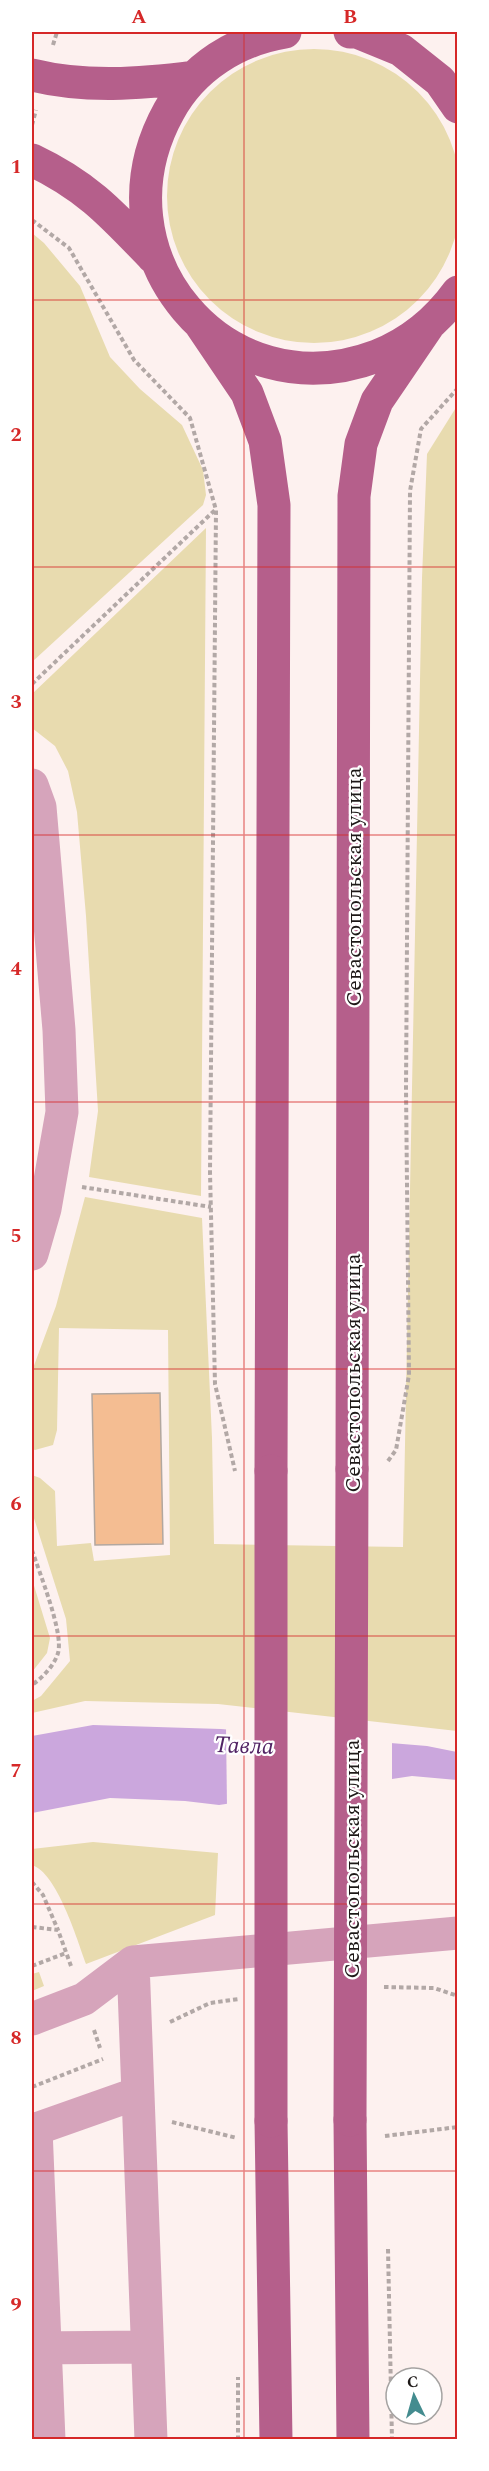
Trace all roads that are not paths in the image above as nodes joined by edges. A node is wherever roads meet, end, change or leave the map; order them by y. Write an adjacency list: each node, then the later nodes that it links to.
1 (350, 32): 3 (main road)
2 (270, 33): 5 (main road)
3 (400, 41): 6 (main road)
4 (32, 75): 5 (main road)
5 (194, 77): 8 (main road)
6 (458, 107)
7 (32, 160): 8 (main road)
8 (156, 261): 10 (main road)
9 (458, 292): 11 (main road)
10 (201, 325): 11 (main road); 22 (main road, bridge)
11 (428, 326): 23 (main road, Севастопольская улица, bridge)
12 (36, 796): 13 (street)
13 (32, 1254)
14 (458, 1933): 15 (street)
15 (133, 1962): 16 (street); 17 (street)
16 (32, 2019)
17 (138, 2093): 18 (street); 19 (street)
18 (146, 2346): 19 (street); 21 (street)
19 (39, 2348): 20 (street)
20 (49, 2439)
21 (151, 2439)
22 (276, 2439)
23 (353, 2439)

